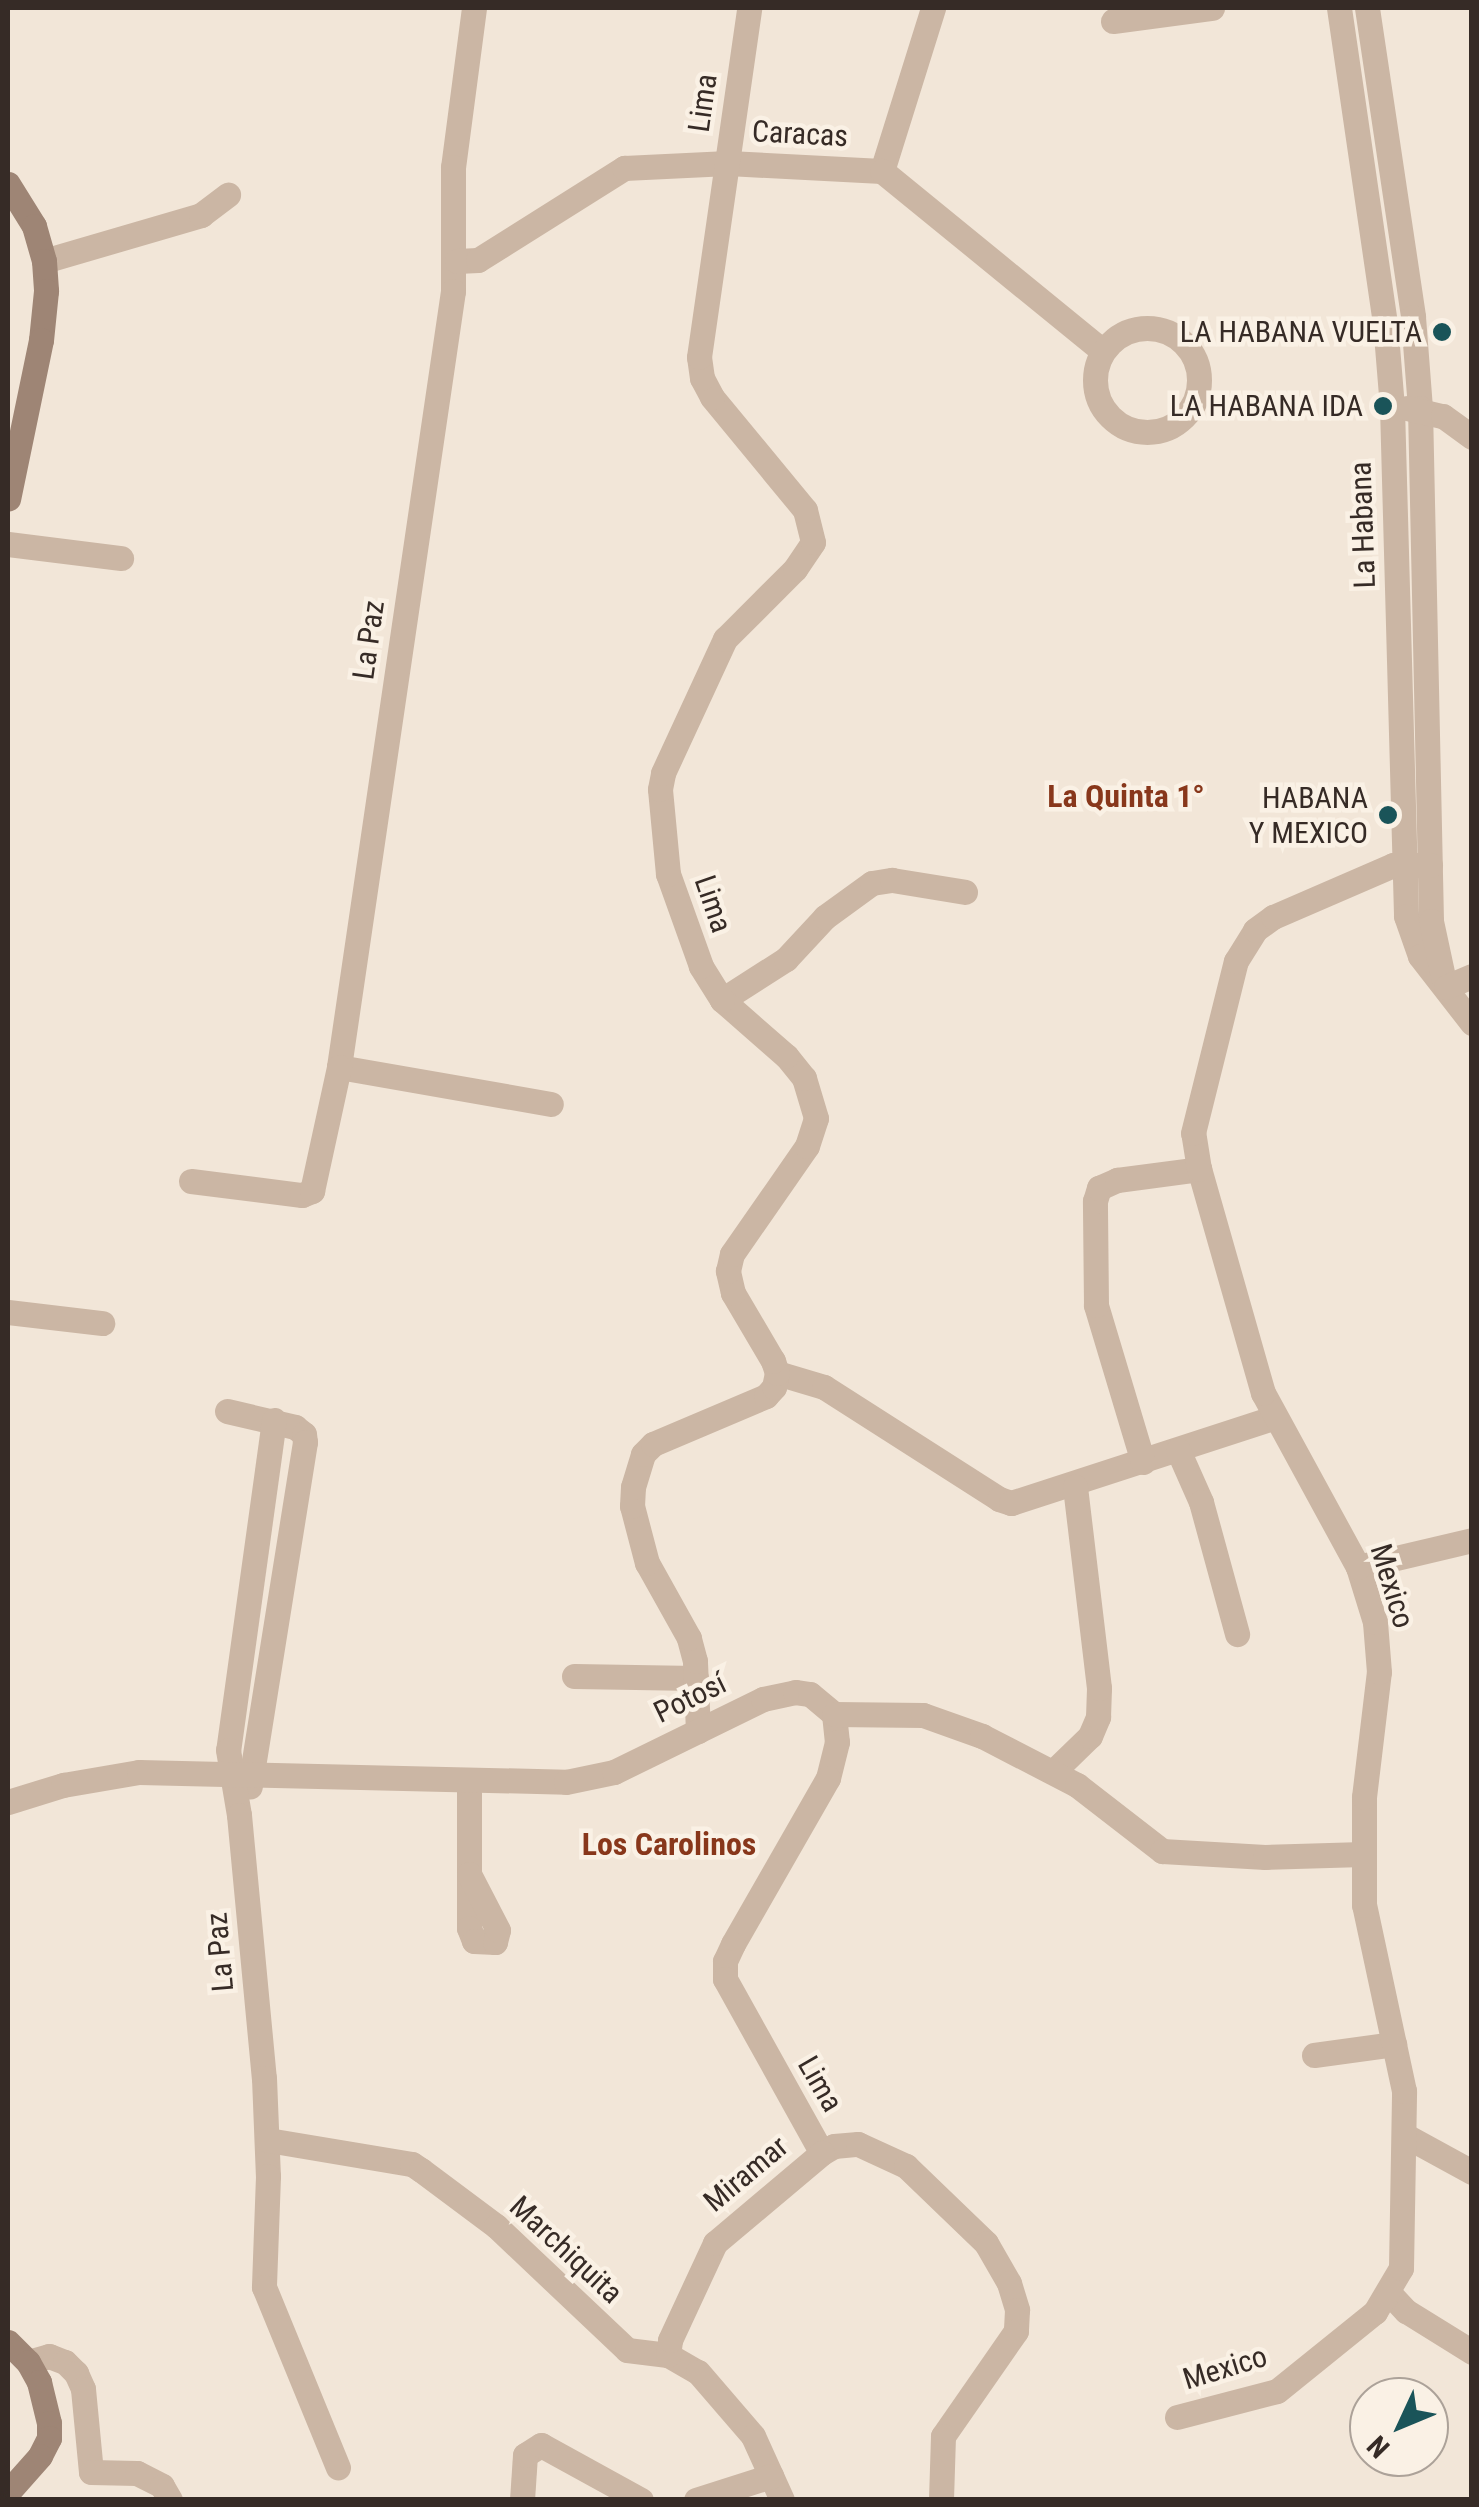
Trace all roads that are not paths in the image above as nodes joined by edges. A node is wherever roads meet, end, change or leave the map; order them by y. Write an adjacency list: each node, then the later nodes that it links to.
1 (749, 8): 8 (street, Lima)
2 (933, 8): 9 (street)
3 (1212, 8): 7 (street)
4 (1339, 8): 15 (street, La Habana)
5 (1368, 8): 16 (street)
6 (471, 9): 13 (street, La Paz)
7 (1113, 21)
8 (728, 163): 9 (street, Caracas); 13 (street, Caracas); 25 (street, Lima)
9 (882, 171): 14 (street, Caracas)
10 (8, 184): 12 (main road)
11 (228, 195): 12 (street)
12 (44, 261): 18 (main road)
13 (456, 261): 27 (street, La Paz)
14 (1103, 351): 14 (street)
15 (1392, 407): 16 (street); 21 (street, La Habana)
16 (1420, 408): 17 (street); 21 (street)
17 (1472, 437)
18 (8, 499)
19 (8, 544): 20 (street)
20 (121, 558)
21 (1417, 864): 24 (street, La Habana); 29 (street, Mexico)
22 (965, 892): 25 (street)
23 (1472, 976): 24 (street)
24 (1446, 987): 26 (street, La Habana)
25 (722, 1000): 33 (street, Lima)
26 (1472, 1024)
27 (339, 1067): 28 (street); 30 (street, La Paz)
28 (551, 1104)
29 (1199, 1169): 35 (street, Mexico); 37 (street)
30 (191, 1181)
31 (8, 1312): 32 (street)
32 (102, 1323)
33 (778, 1373): 38 (street); 43 (street)
34 (228, 1411): 47 (street)
35 (1275, 1417): 36 (street); 40 (street, Mexico)
36 (1178, 1450): 37 (street); 41 (street)
37 (1143, 1462): 38 (street)
38 (1074, 1486): 46 (street)
39 (1472, 1540): 40 (street)
40 (1358, 1568): 50 (street, Mexico)
41 (1237, 1634)
42 (574, 1676): 43 (street)
43 (696, 1678): 45 (street)
44 (834, 1714): 45 (street, Potosí); 46 (street, Potosí); 56 (street, Lima)
45 (698, 1731): 48 (street, Potosí)
46 (1054, 1770): 50 (street, Potosí)
47 (243, 1772): 48 (street, Potosí); 49 (street, Potosí); 55 (street, La Paz)
48 (469, 1782): 51 (street)
49 (8, 1802)
50 (1363, 1854): 52 (street, Mexico)
51 (469, 1874)
52 (1394, 2044): 53 (street); 54 (street, Mexico)
53 (1314, 2056)
54 (1406, 2136): 57 (street); 58 (street, Mexico)
55 (268, 2140): 61 (street, Marchiquita); 64 (street, La Paz)
56 (822, 2153): 61 (street, Miramar); 71 (street, Lima)
57 (1472, 2172)
58 (1389, 2293): 60 (street); 63 (street, Mexico)
59 (8, 2342): 62 (main road)
60 (1472, 2352)
61 (668, 2355): 65 (street, Marchiquita)
62 (28, 2362): 66 (main road); 67 (street)
63 (1178, 2417)
64 (338, 2467)
65 (777, 2488): 70 (street)
66 (8, 2492)
67 (170, 2500)
68 (522, 2500): 69 (street)
69 (641, 2500)
70 (696, 2500)
71 (941, 2500)

